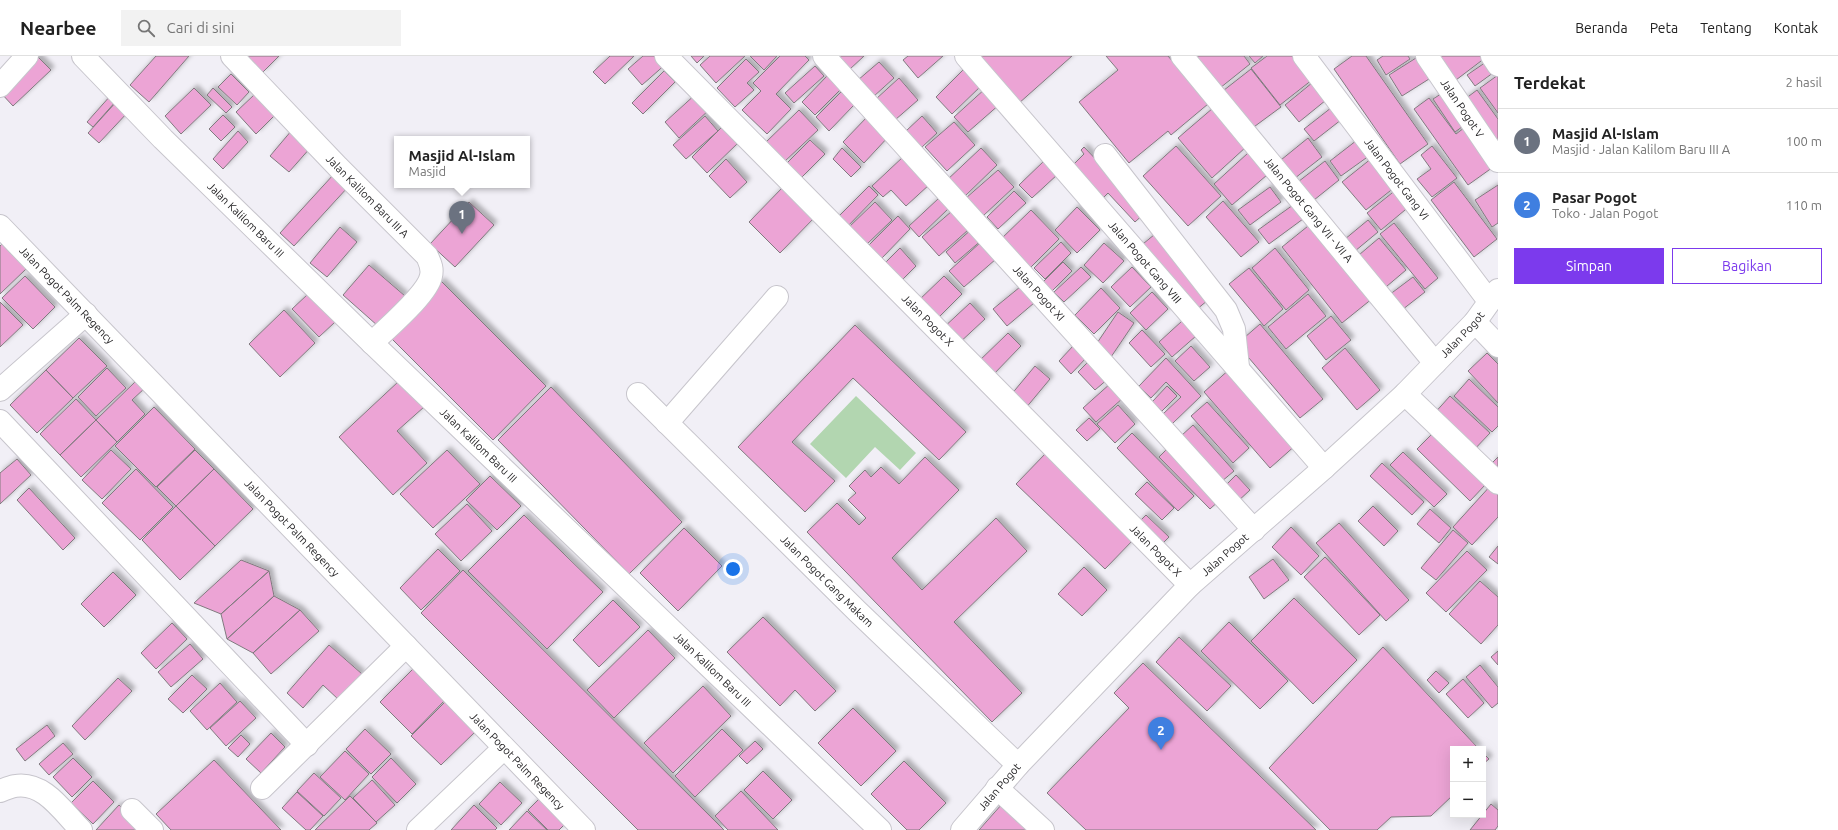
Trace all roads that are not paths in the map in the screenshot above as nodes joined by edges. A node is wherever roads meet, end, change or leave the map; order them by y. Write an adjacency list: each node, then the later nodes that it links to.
1 (27, 56): 12 (street)
2 (83, 56): 20 (street, Jalan Kalilom Baru III)
3 (232, 56): 20 (street, Jalan Kalilom Baru III A)
4 (666, 56): 32 (street, Jalan Pogot X)
5 (824, 56): 31 (street, Jalan Pogot XI)
6 (966, 56): 23 (street, Jalan Pogot Gang VIII)
7 (1182, 56): 22 (street, Jalan Pogot Gang VII - VII A)
8 (1304, 56): 16 (street, Jalan Pogot Gang VI)
9 (1427, 56): 14 (street, Jalan Pogot V)
10 (1492, 56): 11 (street)
11 (1498, 65)
12 (0, 86)
13 (1105, 155): 23 (street)
14 (1498, 161)
15 (0, 226): 18 (street, Jalan Pogot Palm Regency)
16 (1494, 295): 19 (street, Jalan Pogot)
17 (778, 297): 28 (street)
18 (86, 314): 24 (street); 33 (street, Jalan Pogot Palm Regency)
19 (1475, 322): 21 (street); 22 (street, Jalan Pogot)
20 (372, 343): 45 (street, Jalan Kalilom Baru III)
21 (1498, 346)
22 (1435, 363): 26 (street, Jalan Pogot)
23 (1238, 367): 29 (street, Jalan Pogot Gang VIII)
24 (0, 390)
25 (638, 394): 28 (street, Jalan Pogot Gang Makam)
26 (1405, 394): 29 (street, Jalan Pogot); 30 (street)
27 (0, 421): 34 (street)
28 (667, 423): 36 (street, Jalan Pogot Gang Makam)
29 (1324, 468): 31 (street, Jalan Pogot)
30 (1498, 483)
31 (1254, 530): 32 (street, Jalan Pogot)
32 (1190, 585): 36 (street, Jalan Pogot)
33 (406, 646): 34 (street); 35 (street, Jalan Pogot Palm Regency)
34 (307, 745): 37 (street)
35 (504, 748): 43 (street); 44 (street, Jalan Pogot Palm Regency)
36 (1018, 765): 38 (street, Jalan Pogot)
37 (262, 788)
38 (997, 788): 46 (street, Jalan Pogot); 47 (street)
39 (0, 791): 41 (street)
40 (132, 810): 42 (street)
41 (81, 830)
42 (152, 830)
43 (418, 830)
44 (584, 830)
45 (880, 830)
46 (962, 830)
47 (1043, 830)

